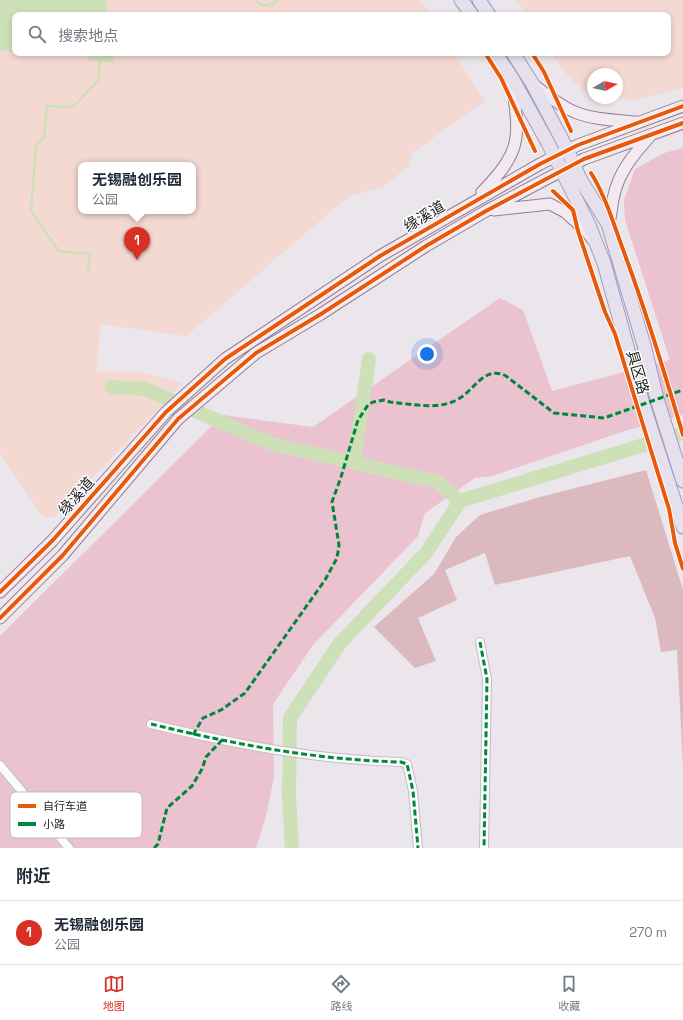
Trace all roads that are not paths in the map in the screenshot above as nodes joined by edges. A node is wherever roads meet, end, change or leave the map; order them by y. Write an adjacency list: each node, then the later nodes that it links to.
1 (461, 0): 3 (highway)
2 (479, 0): 4 (highway)
3 (470, 12)
4 (487, 12)
5 (497, 56): 7 (highway, 具区路)
6 (515, 56): 8 (highway, 具区路)
7 (512, 78): 14 (highway, 具区路); 17 (main road)
8 (532, 83): 10 (main road); 13 (highway, 具区路)
9 (683, 106): 10 (main road, 缘溪道)
10 (638, 122): 13 (main road, 缘溪道)
11 (683, 123): 12 (main road, 缘溪道)
12 (654, 133): 15 (main road, 缘溪道); 19 (main road)
13 (567, 149): 14 (main road, 缘溪道); 15 (highway, 具区路)
14 (554, 156): 16 (highway, 具区路); 17 (main road, 缘溪道)
15 (574, 164): 16 (main road, 缘溪道); 19 (highway, 具区路)
16 (562, 171): 18 (main road, 缘溪道); 20 (highway, 具区路)
17 (474, 200): 23 (main road, 缘溪道)
18 (486, 211): 20 (main road); 24 (main road, 缘溪道)
19 (608, 224): 21 (highway, 具区路)
20 (598, 247): 22 (highway, 具区路)
21 (683, 481)
22 (683, 527)
23 (0, 592)
24 (0, 618)
25 (480, 642): 32 (street)
26 (150, 724): 31 (street)
27 (0, 765): 28 (street)
28 (22, 792)
29 (61, 838): 30 (street)
30 (69, 848)
31 (418, 848)
32 (484, 848)

